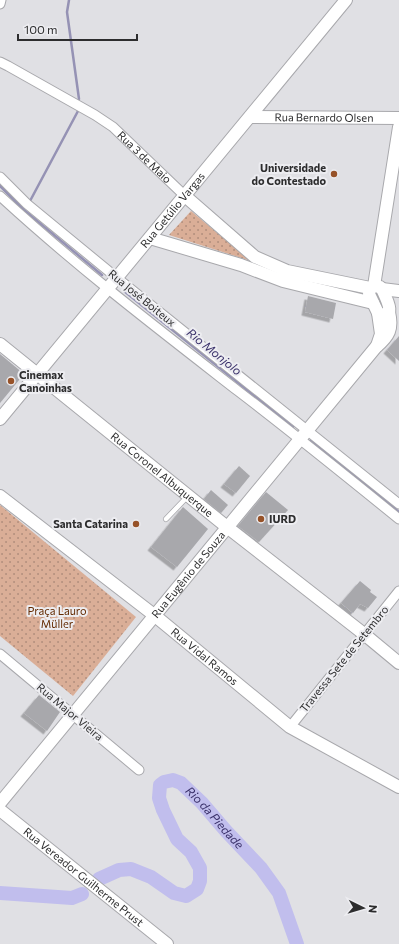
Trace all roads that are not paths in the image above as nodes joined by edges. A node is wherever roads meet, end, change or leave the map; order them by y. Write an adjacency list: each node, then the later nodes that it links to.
1 (1, 0): 3 (street)
2 (345, 0): 5 (street, Rua Getúlio Vargas)
3 (0, 4)
4 (0, 62): 10 (street, Rua 3 de Maio)
5 (250, 117): 6 (street, Rua Bernardo Olsen); 10 (street, Rua Getúlio Vargas)
6 (399, 118)
7 (399, 127): 16 (street)
8 (0, 177): 14 (street, Rua José Boiteux)
9 (0, 196): 17 (street, Rua José Boiteux)
10 (185, 196): 11 (street, Rua Getúlio Vargas); 12 (street, Rua 3 de Maio)
11 (150, 238): 13 (street); 14 (street, Rua Getúlio Vargas)
12 (255, 257): 13 (street); 15 (street, Rua 3 de Maio)
13 (248, 268): 19 (street)
14 (116, 278): 17 (street, Rua Getúlio Vargas); 24 (street, Rua José Boiteux)
15 (337, 282): 16 (street, Rua 3 de Maio); 19 (street)
16 (375, 288): 18 (street, Rua 3 de Maio); 20 (street); 20 (street)
17 (107, 289): 22 (street, Rua Getúlio Vargas); 24 (street, Rua José Boiteux)
18 (399, 291)
19 (335, 294): 20 (street)
20 (386, 310): 24 (street, Rua Eugênio de Souza)
21 (0, 344): 22 (street, Rua Coronel Albuquerque)
22 (37, 374): 23 (street, Rua Getúlio Vargas); 26 (street, Rua Coronel Albuquerque)
23 (0, 419)
24 (303, 434): 27 (street, Rua José Boiteux); 29 (street, Rua José Boiteux); 30 (street, Rua Eugênio de Souza)
25 (0, 496): 32 (street, Rua Vidal Ramos)
26 (188, 496): 28 (lane); 30 (street, Rua Coronel Albuquerque)
27 (399, 504)
28 (166, 519)
29 (399, 519)
30 (227, 527): 32 (street, Rua Eugênio de Souza); 33 (street, Rua Coronel Albuquerque)
31 (399, 591): 33 (street, Travessa Sete de Setembro)
32 (154, 616): 36 (street, Rua Eugênio de Souza); 37 (street, Rua Vidal Ramos)
33 (364, 634): 35 (street, Rua Coronel Albuquerque); 37 (street, Travessa Sete de Setembro)
34 (0, 654): 36 (street, Rua Major Vieira)
35 (399, 663)
36 (72, 715): 38 (street, Rua Major Vieira); 40 (street, Rua Eugênio de Souza)
37 (290, 727): 39 (street, Rua Vidal Ramos)
38 (139, 770)
39 (399, 787)
40 (0, 803)
41 (0, 810): 42 (street, Rua Vereador Guilherme Prust)
42 (167, 944)

